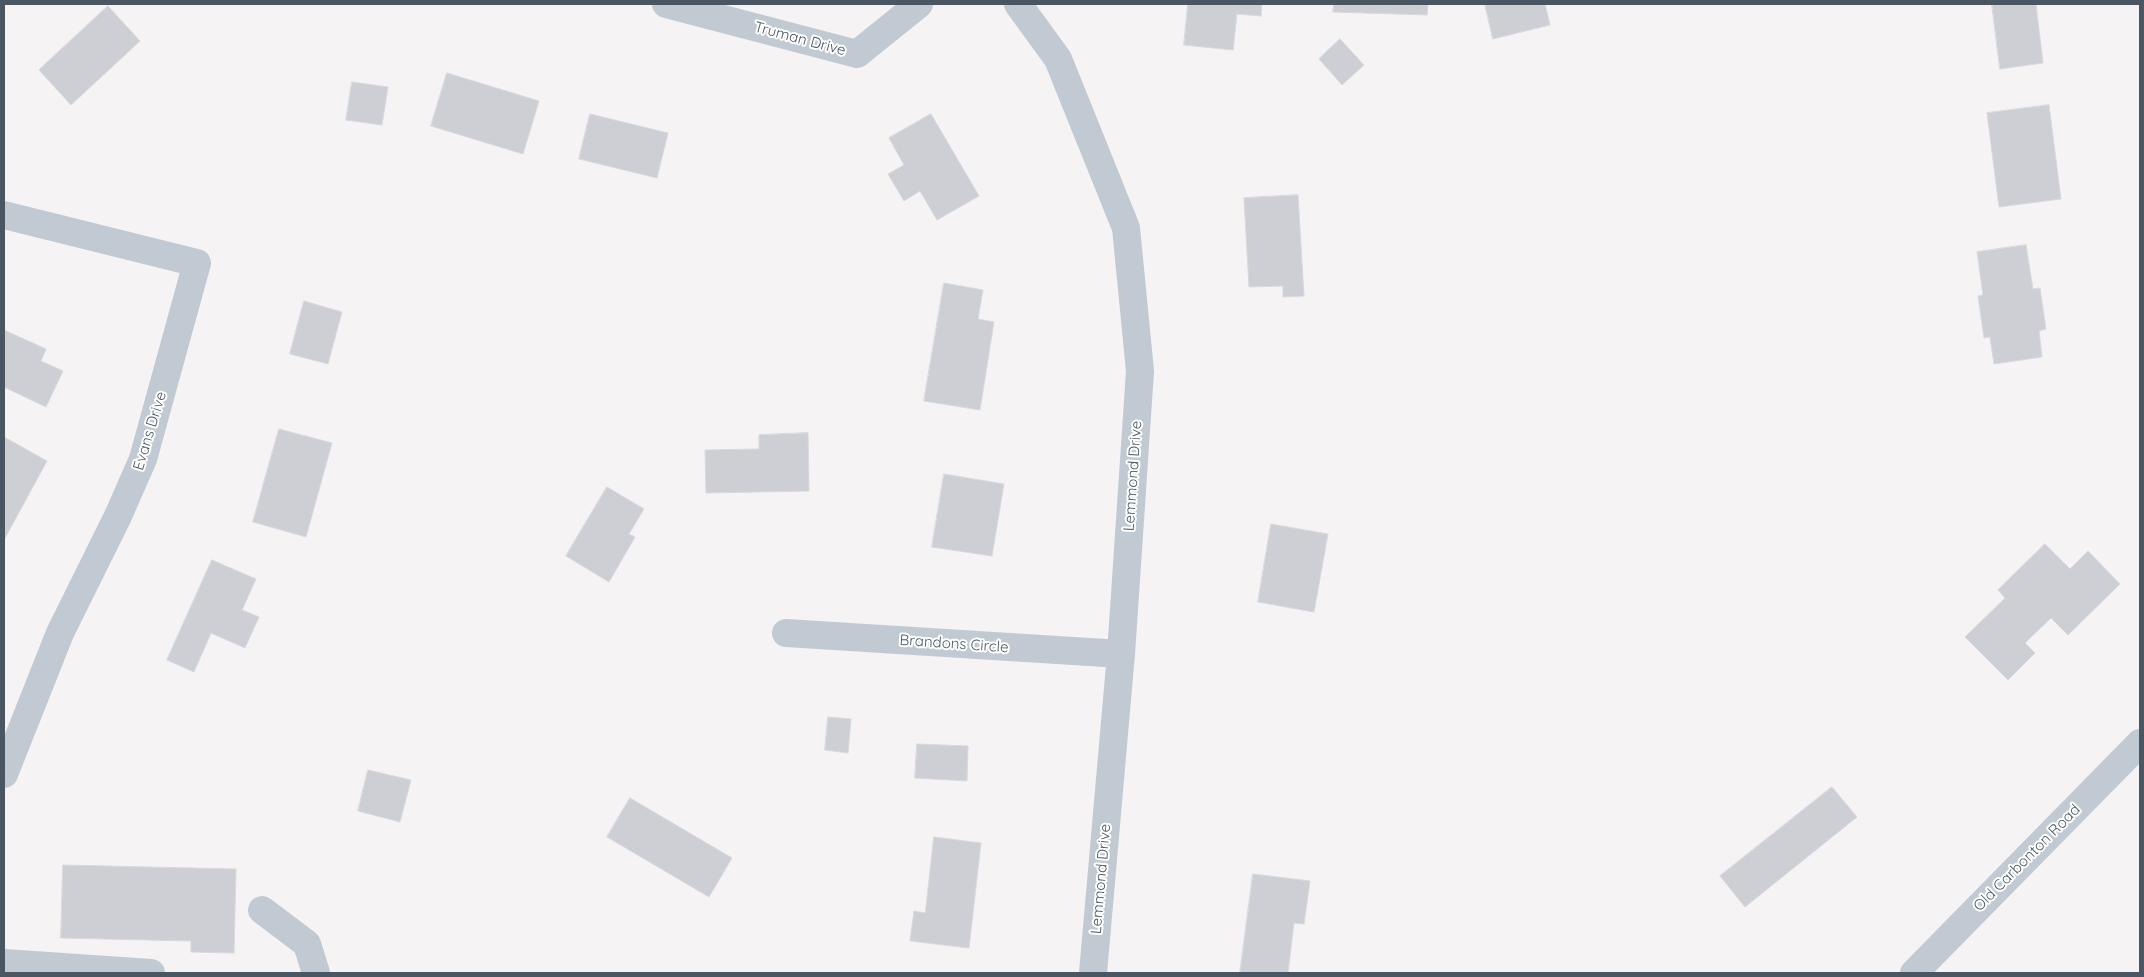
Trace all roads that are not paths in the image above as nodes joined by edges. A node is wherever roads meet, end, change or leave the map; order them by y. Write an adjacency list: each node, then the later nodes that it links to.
1 (666, 4): 2 (street, Truman Drive)
2 (919, 4)
3 (1018, 4): 6 (street, Lemmond Drive)
4 (4, 215): 8 (street, Evans Drive)
5 (786, 633): 6 (street, Brandons Circle)
6 (1122, 654): 13 (street, Lemmond Drive)
7 (2140, 744): 14 (street, Old Carbonton Road)
8 (4, 774)
9 (262, 910): 12 (street)
10 (4, 963): 11 (street)
11 (151, 973)
12 (316, 973)
13 (1093, 973)
14 (1914, 973)

